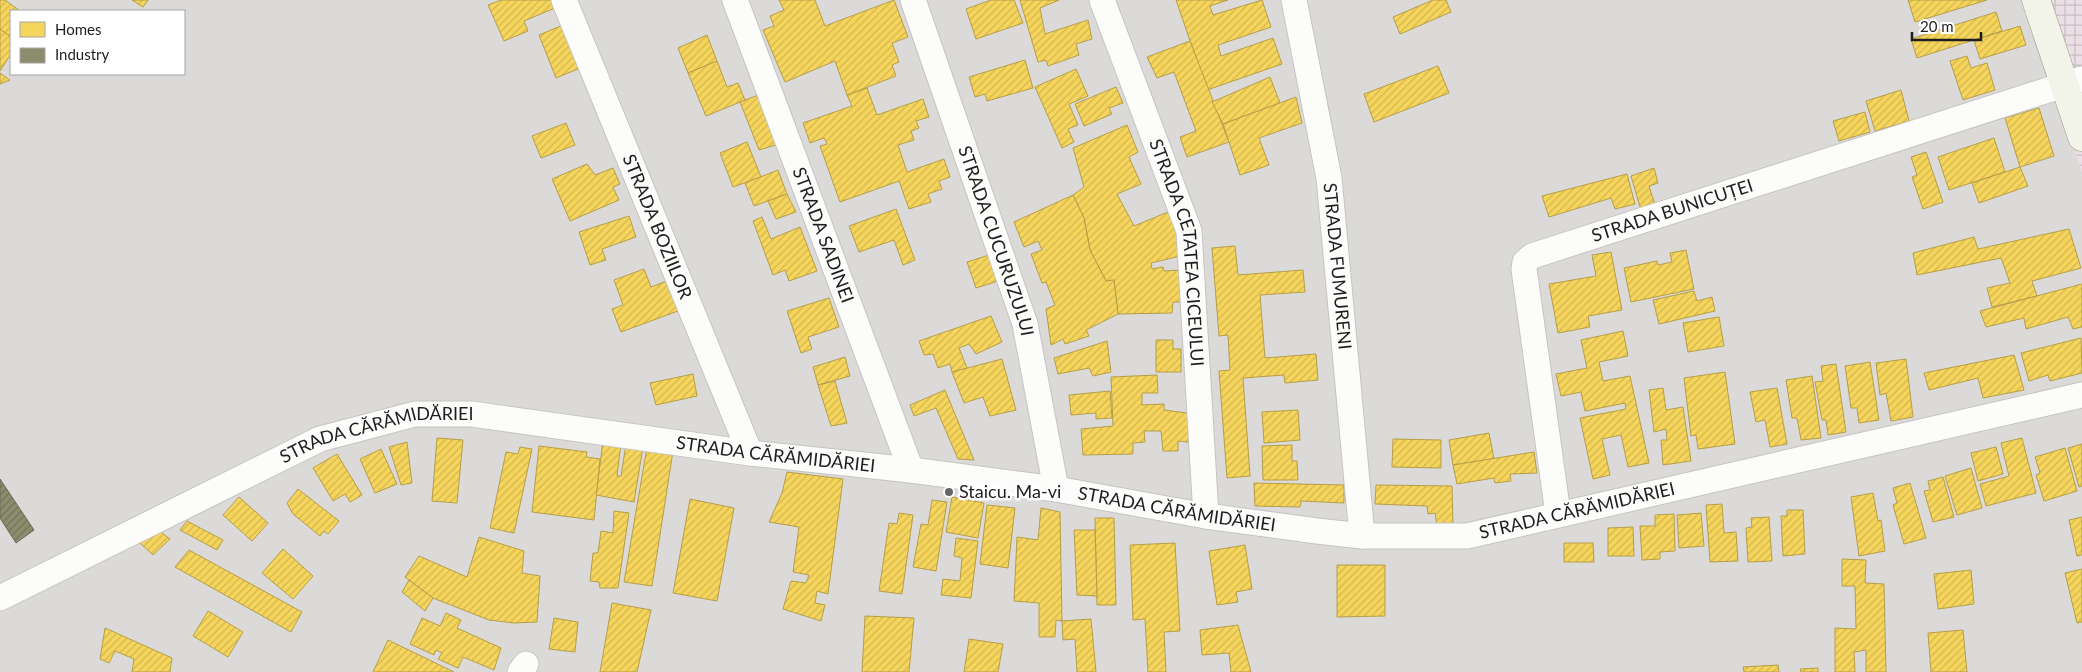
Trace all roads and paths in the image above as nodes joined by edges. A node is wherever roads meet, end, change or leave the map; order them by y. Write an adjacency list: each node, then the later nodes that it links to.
1 (564, 0): 10 (street, STRADA BOZIILOR)
2 (735, 0): 11 (street, STRADA SADINEI)
3 (913, 0): 12 (street, STRADA CUCURUZULUI)
4 (1102, 0): 14 (street, STRADA CETATEA CICEULUI)
5 (1294, 0): 15 (street, STRADA FUMURENI)
6 (2036, 0): 7 (main road)
7 (2073, 83): 8 (main road); 13 (street, STRADA BUNICUȚEI)
8 (2082, 136)
9 (2082, 395): 13 (street, STRADA CĂRĂMIDĂRIEI)
10 (750, 453): 11 (street, STRADA CĂRĂMIDĂRIEI); 16 (street, STRADA CĂRĂMIDĂRIEI)
11 (911, 470): 12 (street, STRADA CĂRĂMIDĂRIEI)
12 (1056, 489): 14 (street, STRADA CĂRĂMIDĂRIEI)
13 (1558, 514): 15 (street, STRADA CĂRĂMIDĂRIEI)
14 (1206, 516): 15 (street, STRADA CĂRĂMIDĂRIEI)
15 (1362, 536)
16 (0, 598)

